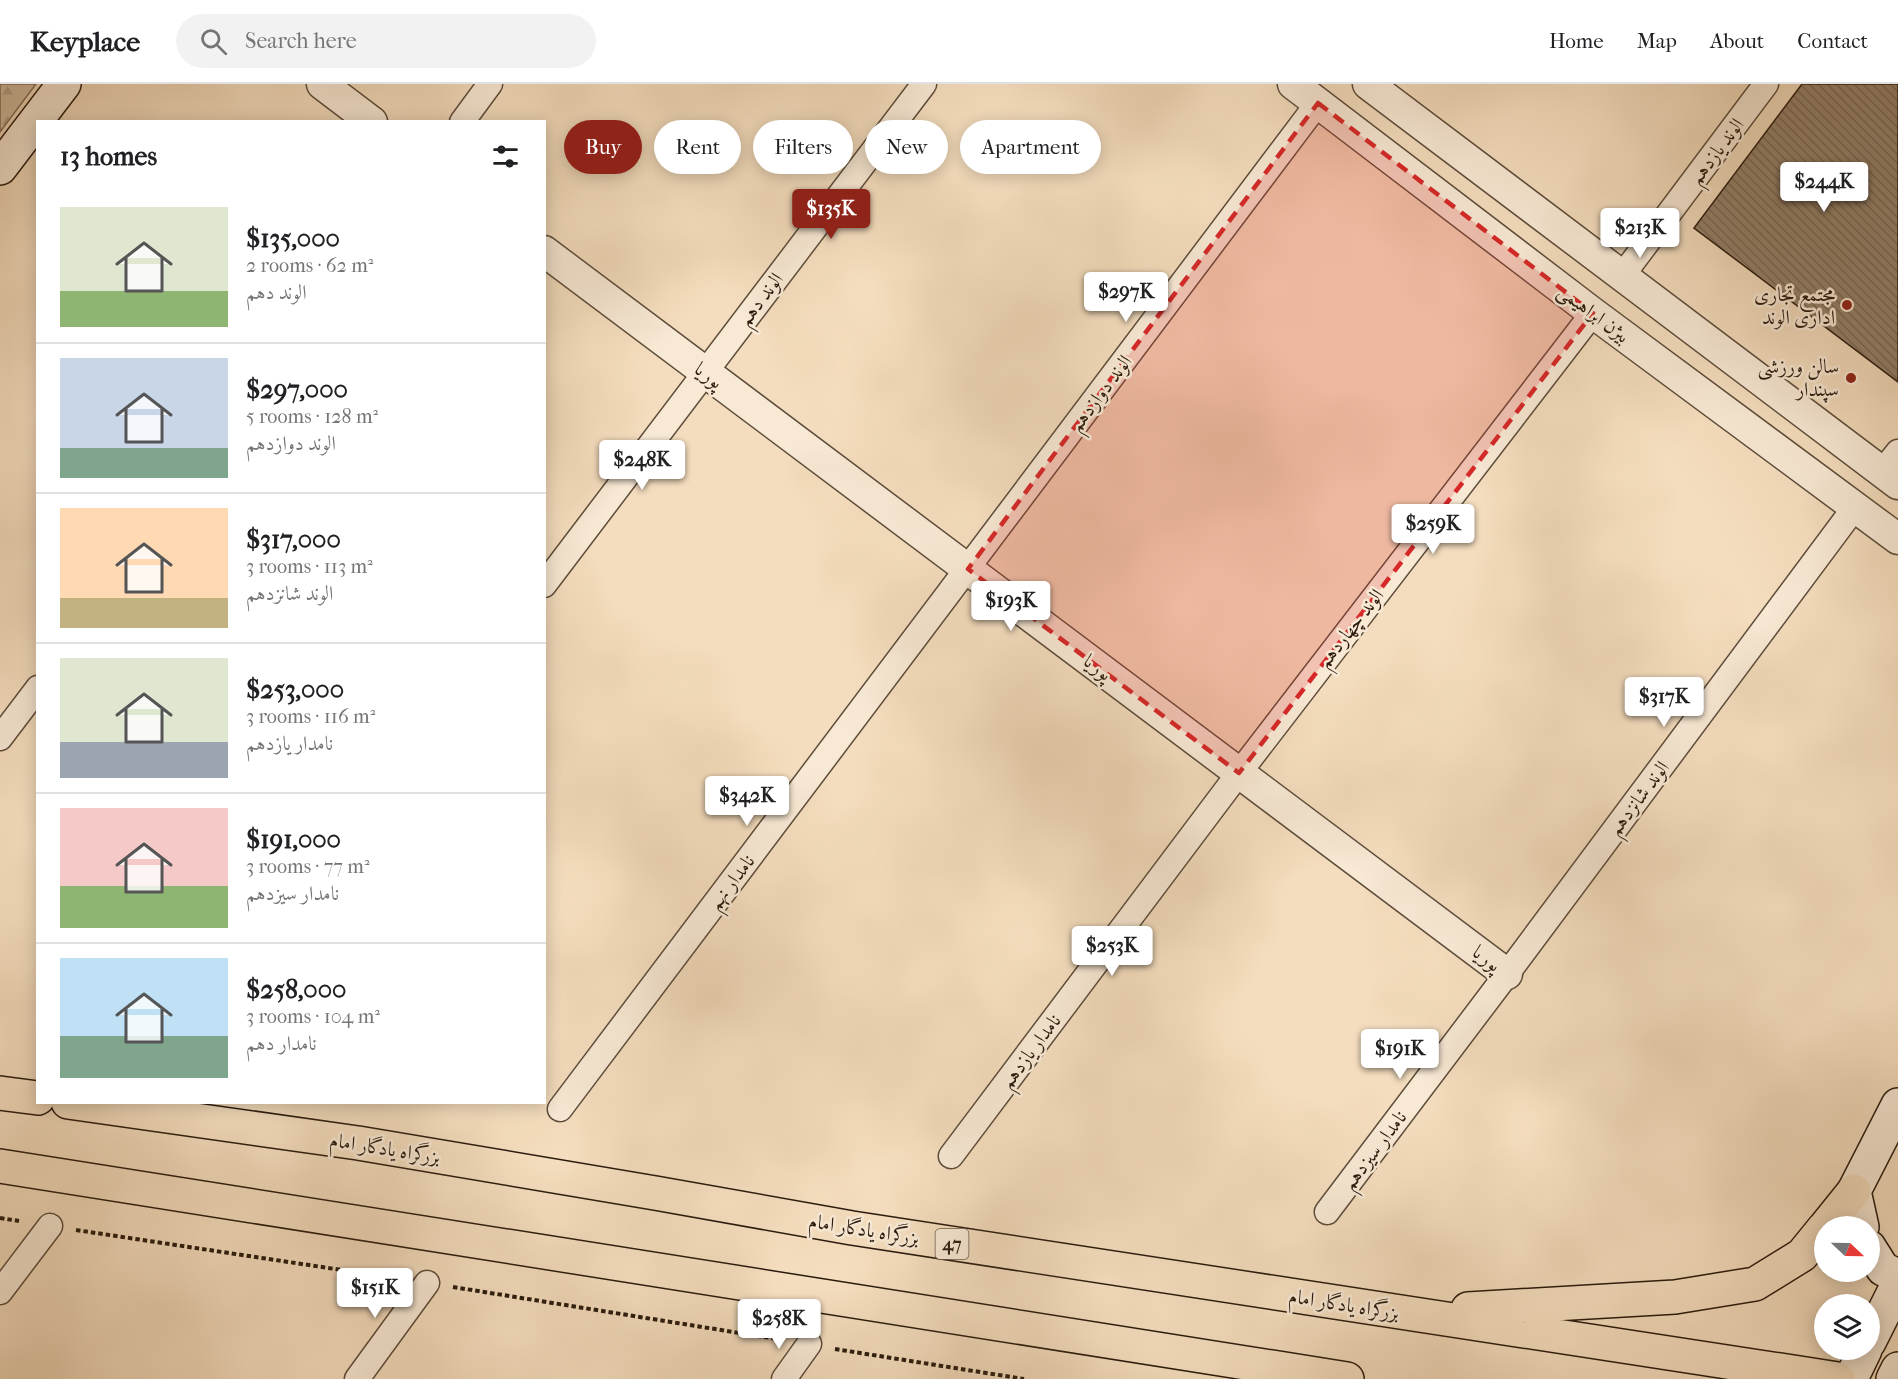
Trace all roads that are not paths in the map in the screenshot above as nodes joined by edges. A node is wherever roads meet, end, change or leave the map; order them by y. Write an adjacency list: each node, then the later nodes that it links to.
1 (64, 84): 9 (main road)
2 (322, 84): 10 (street)
3 (490, 84): 11 (street)
4 (924, 84): 17 (street, الوند دهم)
5 (1293, 84): 8 (street, بیژن ابراهیمی)
6 (1368, 84): 15 (street)
7 (1766, 84): 15 (street, الوند یازدهم)
8 (1326, 93): 16 (street, بیژن ابراهیمی); 21 (street, الوند دوازدهم)
9 (37, 120)
10 (369, 120)
11 (463, 120)
12 (36, 121): 13 (main road)
13 (0, 168)
14 (546, 253): 17 (street, پوریا)
15 (1622, 276): 16 (street); 18 (street)
16 (1593, 313): 19 (street, بیژن ابراهیمی); 25 (street, الوند چهاردهم)
17 (705, 372): 21 (street, پوریا); 22 (street, الوند دهم)
18 (1893, 470): 19 (street)
19 (1855, 507): 20 (street, بیژن ابراهیمی); 26 (street, الوند شانزدهم)
20 (1898, 539)
21 (968, 569): 25 (street, پوریا); 31 (street, نامدار نهم)
22 (546, 582)
23 (36, 691): 24 (street)
24 (0, 738)
25 (1239, 773): 26 (street, پوریا); 32 (street, نامدار یازدهم)
26 (1507, 974): 35 (street, نامدار سیزدهم)
27 (0, 1093): 28 (highway)
28 (36, 1098)
29 (82, 1104): 45 (highway, بزرگراه یادگار امام / 47)
30 (1898, 1105): 34 (main road)
31 (560, 1110)
32 (951, 1156)
33 (0, 1166): 50 (highway)
34 (1854, 1191): 36 (highway); 37 (main road)
35 (1327, 1212)
36 (1833, 1216)
37 (1860, 1216)
38 (50, 1226): 44 (street)
39 (1814, 1240): 45 (highway)
40 (1880, 1264): 41 (main road)
41 (1898, 1276)
42 (427, 1283): 51 (street)
43 (1898, 1284): 46 (main road)
44 (0, 1292)
45 (1399, 1313): 54 (highway, بزرگراه یادگار امام / 47)
46 (1880, 1320)
47 (809, 1344): 52 (street)
48 (1860, 1360): 55 (main road)
49 (1898, 1370): 56 (main road)
50 (1310, 1376): 53 (highway)
51 (357, 1379)
52 (784, 1379)
53 (1347, 1379)
54 (1838, 1379)
55 (1851, 1379)
56 (1893, 1379)

